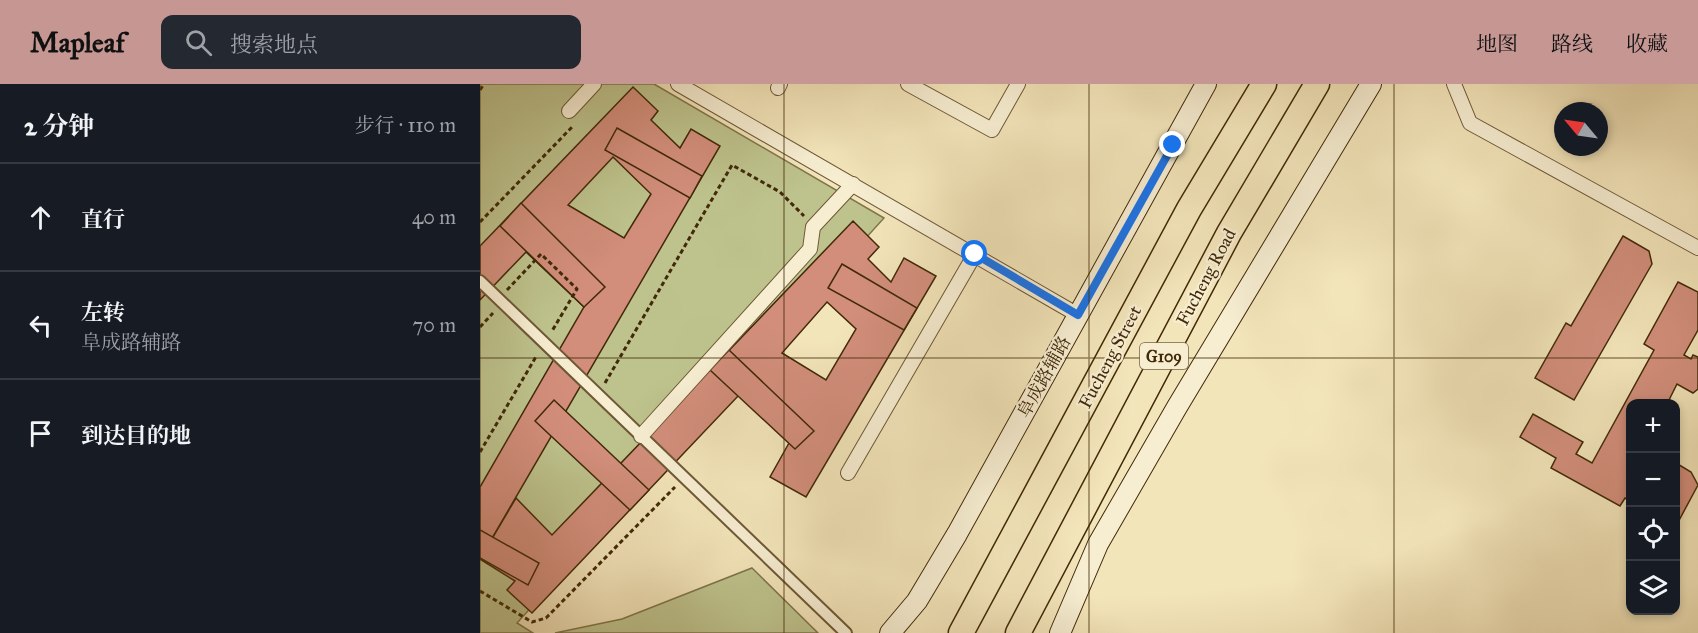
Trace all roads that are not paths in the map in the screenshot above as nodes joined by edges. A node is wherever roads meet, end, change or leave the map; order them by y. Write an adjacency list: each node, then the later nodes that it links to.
1 (594, 84): 10 (street)
2 (678, 84): 11 (street)
3 (908, 84): 4 (street)
4 (1018, 84)
5 (1206, 84): 15 (main road, 阜成路辅路)
6 (1264, 84): 19 (highway, Fucheng Street / G109)
7 (1317, 84): 18 (highway, Fucheng Road / G109)
8 (1371, 84): 24 (main road)
9 (1454, 84): 12 (street)
10 (572, 117)
11 (853, 184): 13 (street); 16 (street)
12 (1698, 248)
13 (975, 254): 15 (street); 17 (street)
14 (480, 281): 16 (street)
15 (1078, 315): 21 (main road, 阜成路辅路)
16 (641, 436): 20 (street)
17 (848, 472)
18 (1035, 602): 22 (highway, Fucheng Road / G109); 23 (highway)
19 (961, 631)
20 (846, 633)
21 (890, 633)
22 (1018, 633)
23 (1029, 633)
24 (1060, 633)

